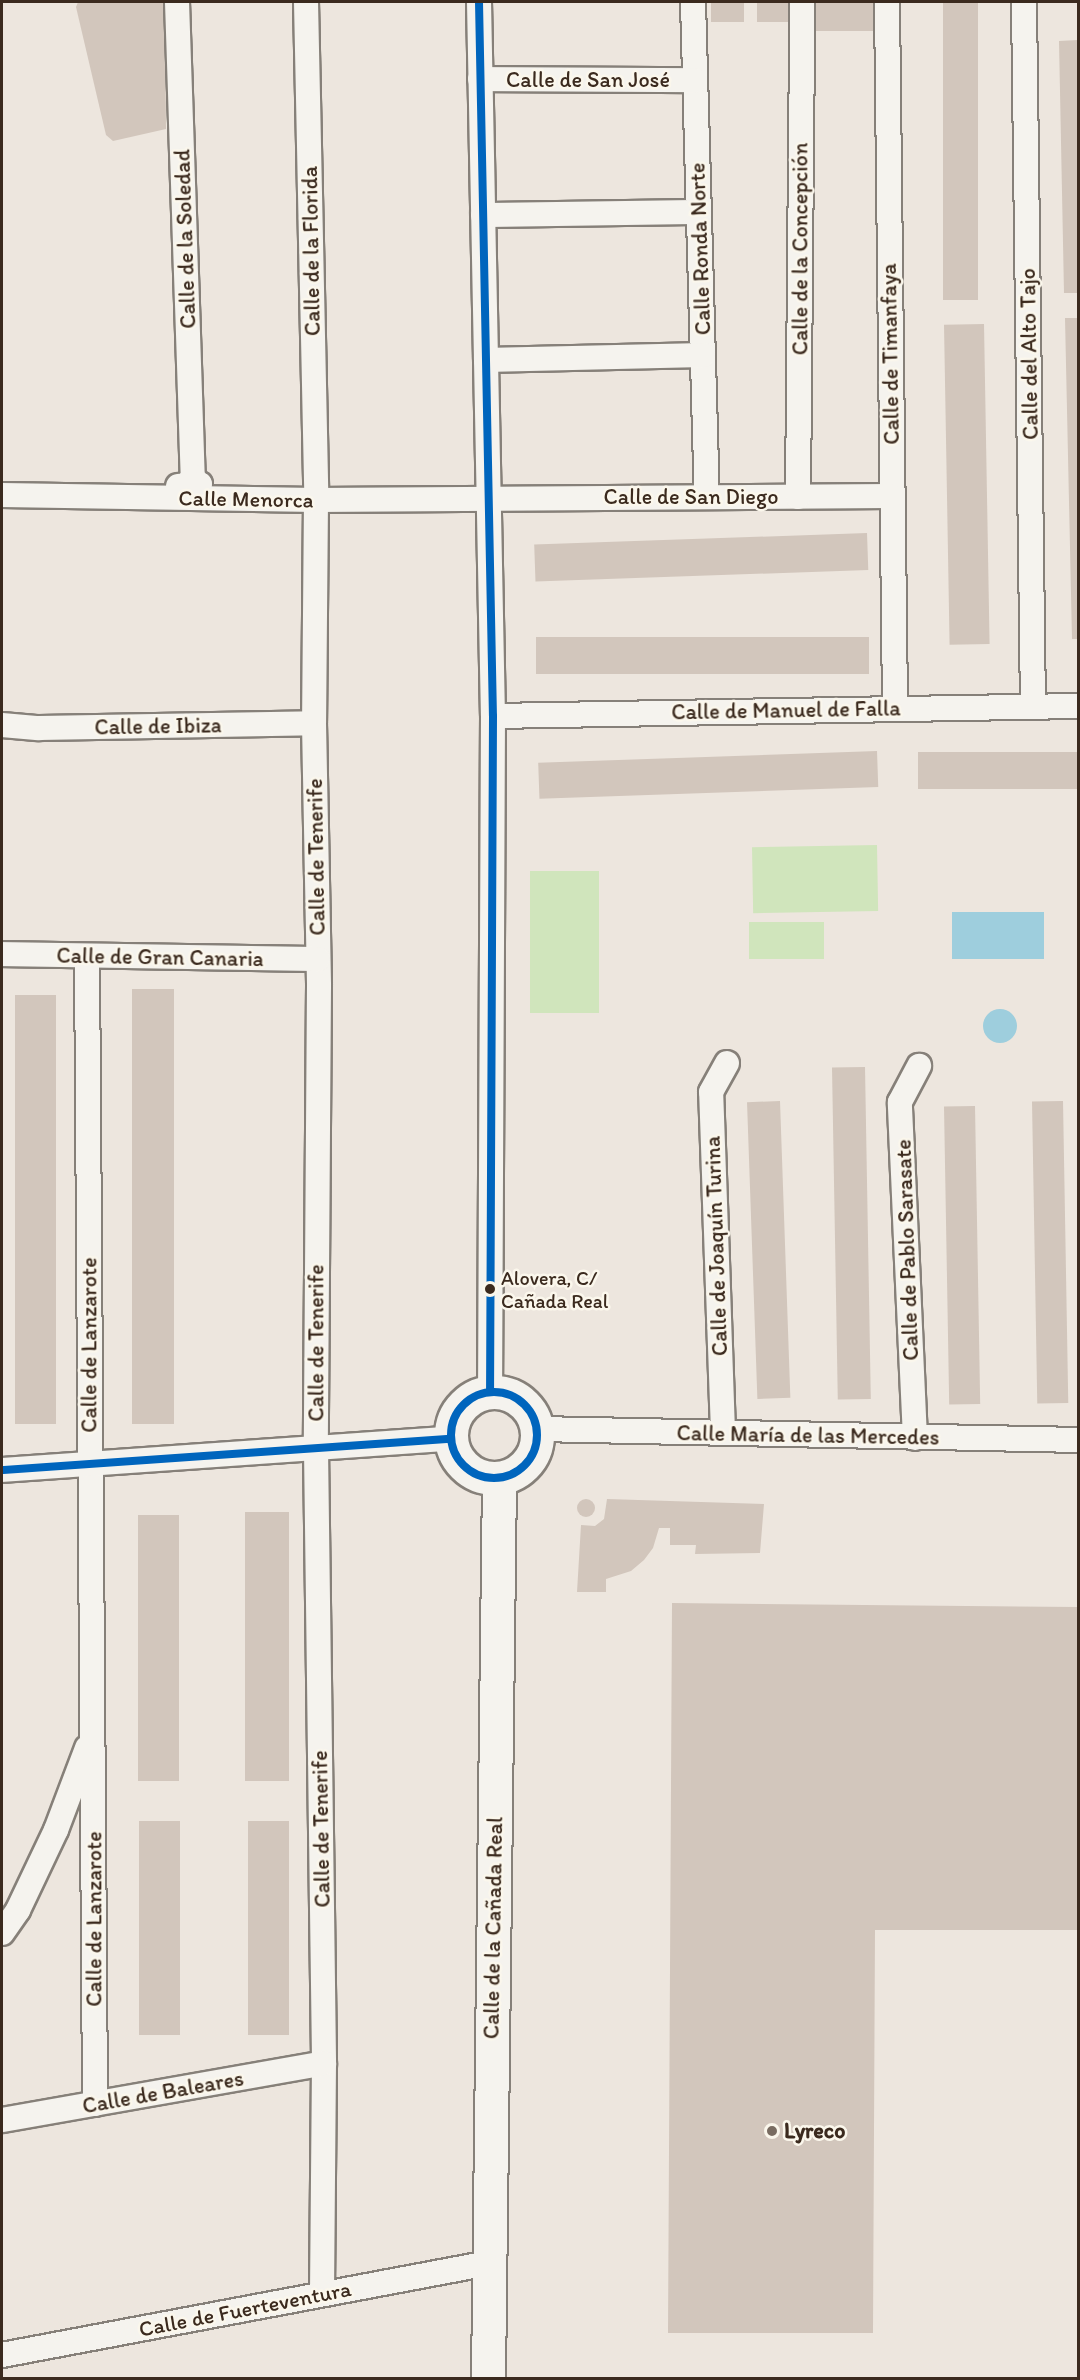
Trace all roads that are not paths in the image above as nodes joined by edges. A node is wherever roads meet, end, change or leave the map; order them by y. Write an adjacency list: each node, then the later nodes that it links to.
1 (177, 2): 18 (street, Calle de la Soledad)
2 (306, 2): 20 (street, Calle de la Florida)
3 (478, 2): 8 (street)
4 (693, 2): 9 (street, Calle Ronda Norte)
5 (802, 2): 15 (street, Calle de la Concepción)
6 (887, 2): 16 (street, Calle de Timanfaya)
7 (1024, 2): 21 (street, Calle del Alto Tajo)
8 (480, 79): 9 (street, Calle de San José); 11 (street)
9 (695, 80): 10 (street, Calle Ronda Norte)
10 (699, 212): 11 (street); 12 (street, Calle Ronda Norte)
11 (483, 216): 13 (street)
12 (703, 355): 13 (street); 17 (street, Calle Ronda Norte)
13 (486, 360): 19 (street)
14 (2, 495): 18 (street, Calle Menorca)
15 (798, 496): 16 (street, Calle de San Diego); 17 (street, Calle de San Diego)
16 (891, 496): 23 (street, Calle de Timanfaya)
17 (707, 497): 19 (street, Calle de San Diego)
18 (177, 498): 20 (street, Calle Menorca)
19 (490, 499): 20 (street, Calle Menorca); 24 (street)
20 (316, 500): 25 (street, Calle de Tenerife)
21 (1033, 706): 22 (street, Calle de Manuel de Falla); 23 (street, Calle de Manuel de Falla)
22 (1078, 706)
23 (895, 707): 24 (street, Calle de Manuel de Falla)
24 (493, 716): 32 (street)
25 (314, 723): 26 (street, Calle de Ibiza); 29 (street, Calle de Tenerife)
26 (2, 725)
27 (2, 954): 28 (street, Calle de Gran Canaria)
28 (87, 956): 29 (street, Calle de Gran Canaria); 39 (street, Calle de Lanzarote)
29 (318, 959): 38 (street, Calle de Tenerife)
30 (727, 1063): 34 (street, Calle de Joaquín Turina)
31 (919, 1066): 35 (street, Calle de Pablo Sarasate)
32 (490, 1390): 33 (street); 36 (street)
33 (537, 1429): 34 (street, Calle María de las Mercedes); 41 (street)
34 (723, 1432): 35 (street, Calle María de las Mercedes)
35 (915, 1438): 37 (street, Calle María de las Mercedes)
36 (450, 1439): 38 (street); 41 (street)
37 (1078, 1440)
38 (316, 1449): 39 (street); 44 (street, Calle de Tenerife)
39 (90, 1464): 40 (street); 42 (street, Calle de Lanzarote)
40 (2, 1470)
41 (500, 1478): 47 (street, Calle de la Cañada Real)
42 (92, 1734): 43 (street, Calle de Lanzarote); 45 (street, Calle de Lanzarote)
43 (2, 1933)
44 (324, 2063): 45 (street, Calle de Baleares); 48 (street, Calle de Tenerife)
45 (95, 2104): 46 (street, Calle de Baleares)
46 (2, 2120)
47 (489, 2263): 48 (street, Calle de Fuerteventura); 50 (street, Calle de la Cañada Real)
48 (322, 2295): 49 (street, Calle de Fuerteventura)
49 (2, 2355)
50 (488, 2379)

